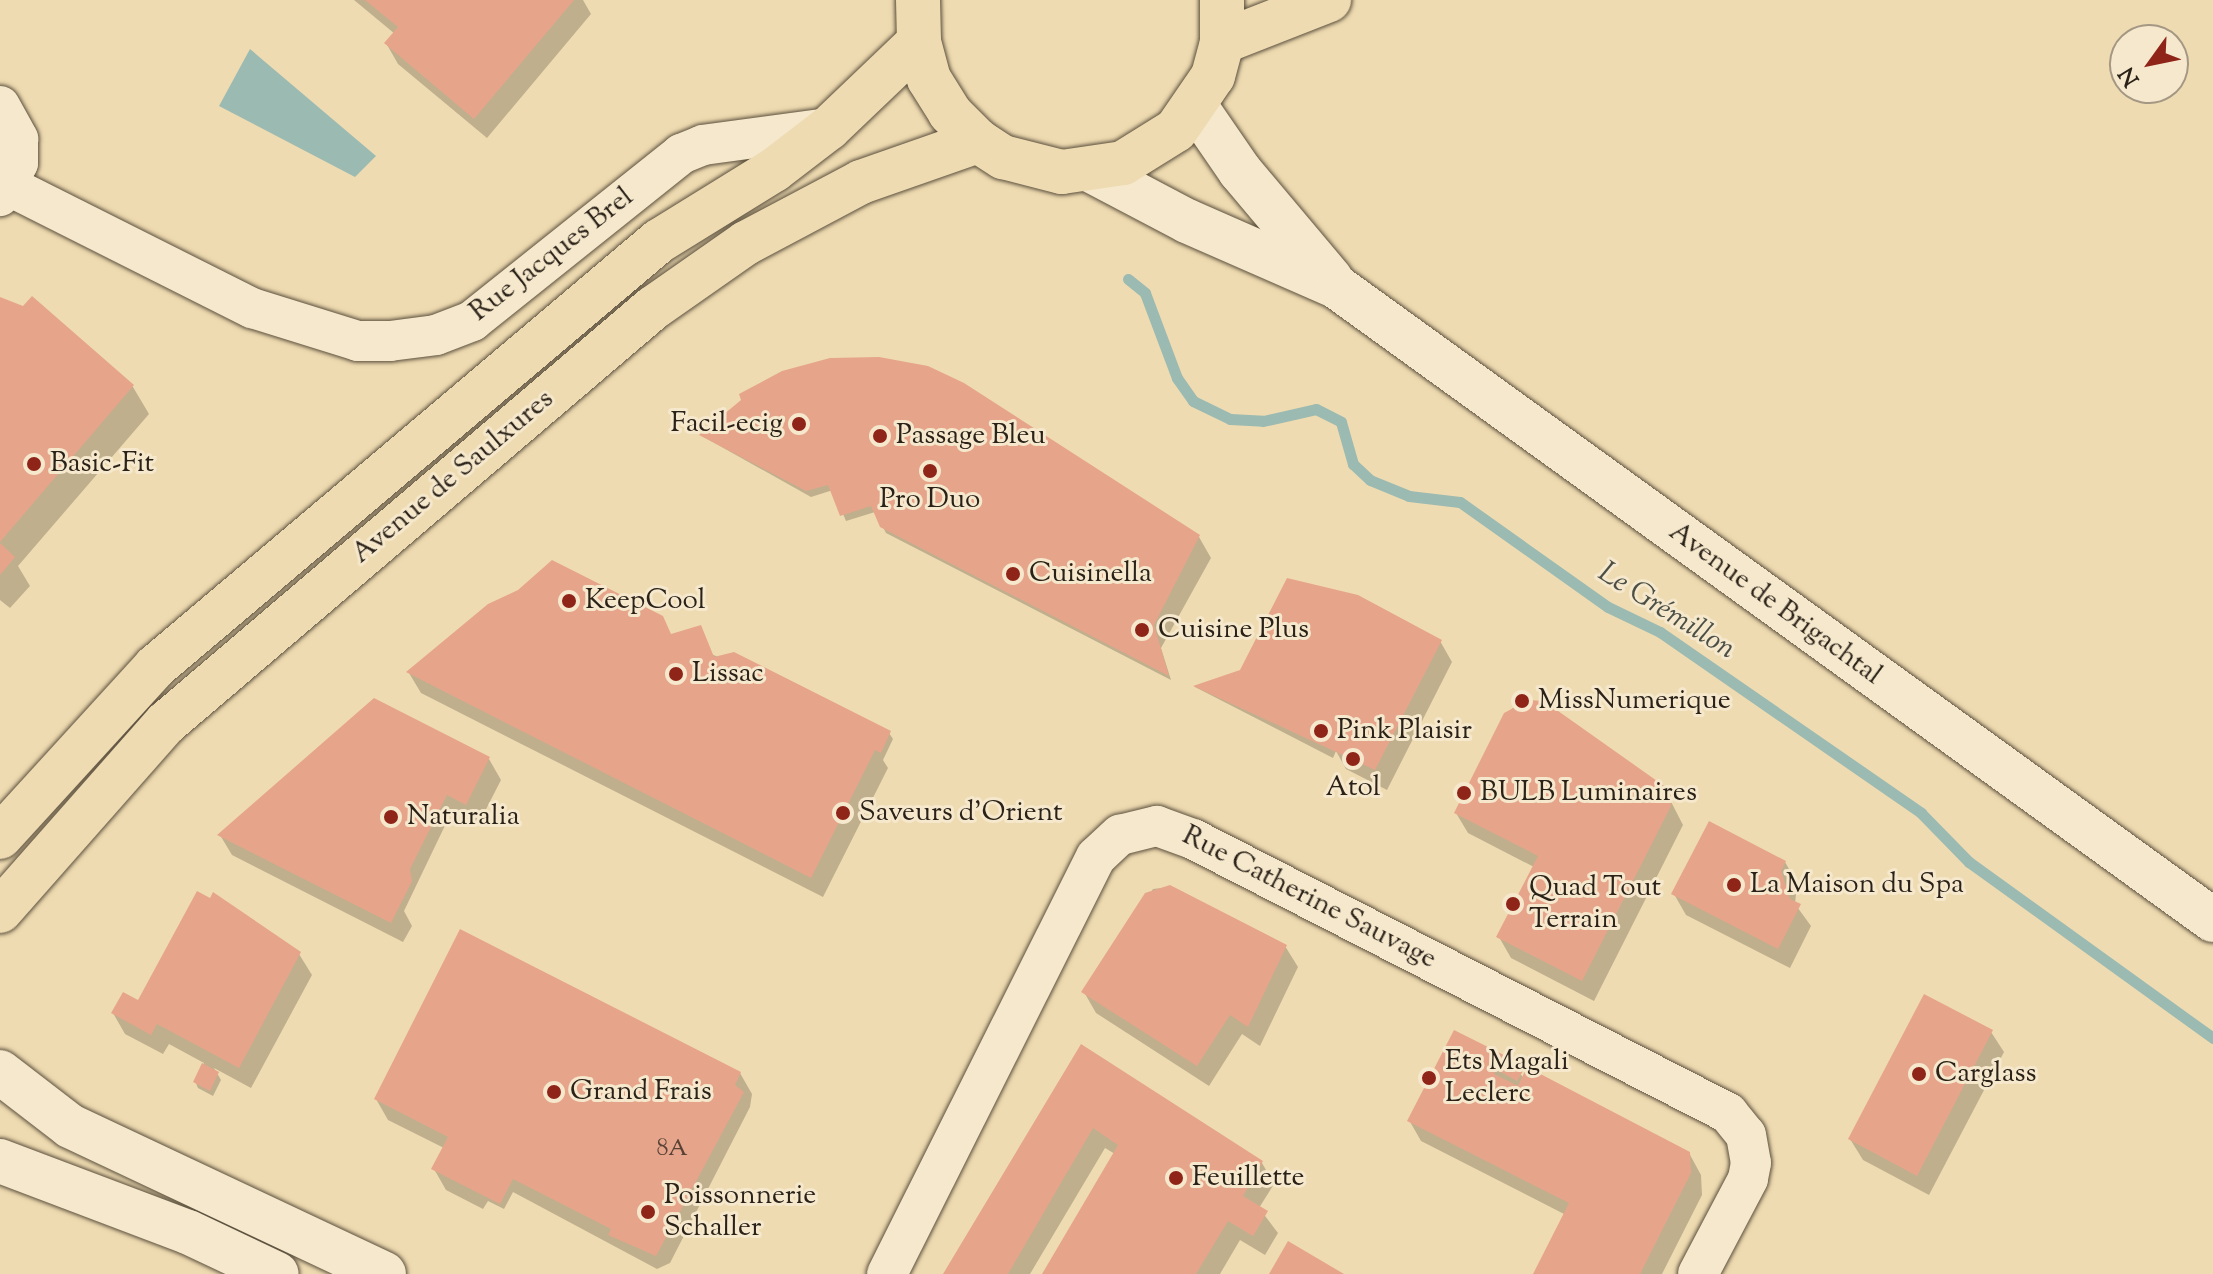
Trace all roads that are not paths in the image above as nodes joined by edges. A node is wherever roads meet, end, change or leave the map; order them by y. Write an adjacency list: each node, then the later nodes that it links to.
1 (1329, 0): 3 (main road)
2 (919, 21): 6 (main road, Avenue de Saulxures); 7 (main road)
3 (1222, 21): 5 (main road)
4 (0, 106): 9 (street, Rue Jacques Brel)
5 (1196, 107): 8 (main road); 10 (main road, Avenue de Brigachtal)
6 (829, 128): 9 (street, Rue Jacques Brel); 11 (main road, Avenue de Saulxures)
7 (978, 141): 8 (main road); 12 (main road, Avenue de Saulxures)
8 (1092, 171): 10 (main road, Avenue de Brigachtal)
9 (4, 191)
10 (1337, 287): 13 (main road, Avenue de Brigachtal)
11 (0, 837)
12 (0, 911)
13 (2213, 920)
14 (0, 1072): 17 (main road)
15 (0, 1161): 16 (main road)
16 (277, 1274)
17 (384, 1274)
18 (887, 1274): 19 (street, Rue Catherine Sauvage)
19 (1698, 1274)

